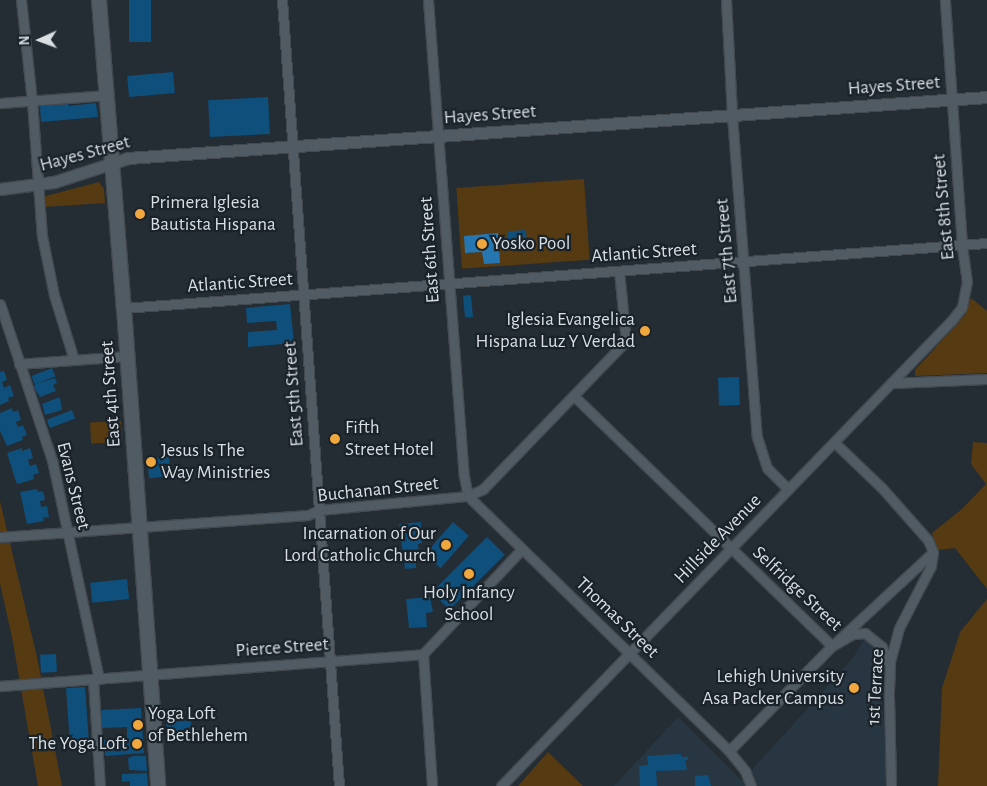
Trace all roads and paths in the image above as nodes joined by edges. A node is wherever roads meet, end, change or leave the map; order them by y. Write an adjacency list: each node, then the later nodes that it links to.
1 (21, 0): 10 (street)
2 (99, 0): 7 (main road, East 4th Street)
3 (282, 0): 14 (street, East 5th Street)
4 (428, 0): 13 (street, East 6th Street)
5 (726, 0): 12 (street, East 7th Street)
6 (945, 0): 9 (street, East 8th Street)
7 (108, 95): 10 (street); 15 (main road, East 4th Street)
8 (987, 97): 9 (street, Hayes Street)
9 (952, 99): 12 (street, Hayes Street); 19 (street, East 8th Street)
10 (32, 101): 11 (street); 16 (street)
11 (0, 103)
12 (732, 115): 13 (street, Hayes Street); 20 (street, East 7th Street)
13 (438, 136): 14 (street, Hayes Street); 22 (street, East 6th Street)
14 (293, 147): 15 (street, Hayes Street); 23 (street, East 5th Street)
15 (113, 163): 16 (street, Hayes Street); 25 (main road, East 4th Street)
16 (37, 185): 17 (street, Hayes Street); 27 (street)
17 (0, 189)
18 (987, 244): 19 (street, Atlantic Street)
19 (962, 245): 20 (street, Atlantic Street); 30 (street, East 8th Street)
20 (744, 262): 21 (street, Atlantic Street); 33 (street, East 7th Street)
21 (620, 271): 22 (street, Atlantic Street); 31 (street, Buchanan Street)
22 (449, 284): 23 (street, Atlantic Street); 34 (street, East 6th Street)
23 (304, 294): 25 (street, Atlantic Street); 35 (street, East 5th Street)
24 (0, 304): 28 (street, Evans Street)
25 (124, 308): 26 (main road, East 4th Street)
26 (127, 356): 27 (street); 36 (main road, East 4th Street)
27 (74, 360): 28 (street)
28 (19, 364): 37 (street, Evans Street)
29 (987, 379): 30 (street)
30 (891, 383): 32 (street, Hillside Avenue)
31 (574, 396): 34 (street, Buchanan Street); 40 (street, Selfridge Street)
32 (834, 442): 33 (street, Hillside Avenue); 41 (street)
33 (788, 489): 40 (street, Hillside Avenue)
34 (468, 496): 35 (street, Buchanan Street); 39 (street, Thomas Street)
35 (319, 510): 36 (street, Buchanan Street); 45 (street, East 5th Street)
36 (139, 528): 37 (street, Buchanan Street); 47 (main road, East 4th Street)
37 (68, 532): 38 (street, Buchanan Street); 48 (street, Evans Street)
38 (0, 537)
39 (522, 549): 43 (street, Thomas Street); 44 (street)
40 (730, 549): 42 (street, Selfridge Street); 43 (street, Hillside Avenue)
41 (933, 552): 42 (street); 46 (street, 1st Terrace)
42 (832, 646): 46 (street, Selfridge Street); 50 (street)
43 (630, 652): 50 (street, Thomas Street); 55 (street, Hillside Avenue)
44 (423, 654): 45 (street, Pierce Street); 54 (street)
45 (330, 660): 47 (street, Pierce Street); 53 (street, East 5th Street)
46 (890, 666): 57 (street, 1st Terrace)
47 (150, 674): 48 (street, Pierce Street); 52 (main road, East 4th Street)
48 (96, 679): 49 (street, Pierce Street); 51 (street, Evans Street)
49 (0, 686)
50 (729, 751): 56 (street, Thomas Street)
51 (100, 786)
52 (158, 786)
53 (339, 786)
54 (432, 786)
55 (501, 786)
56 (751, 786)
57 (891, 786)

